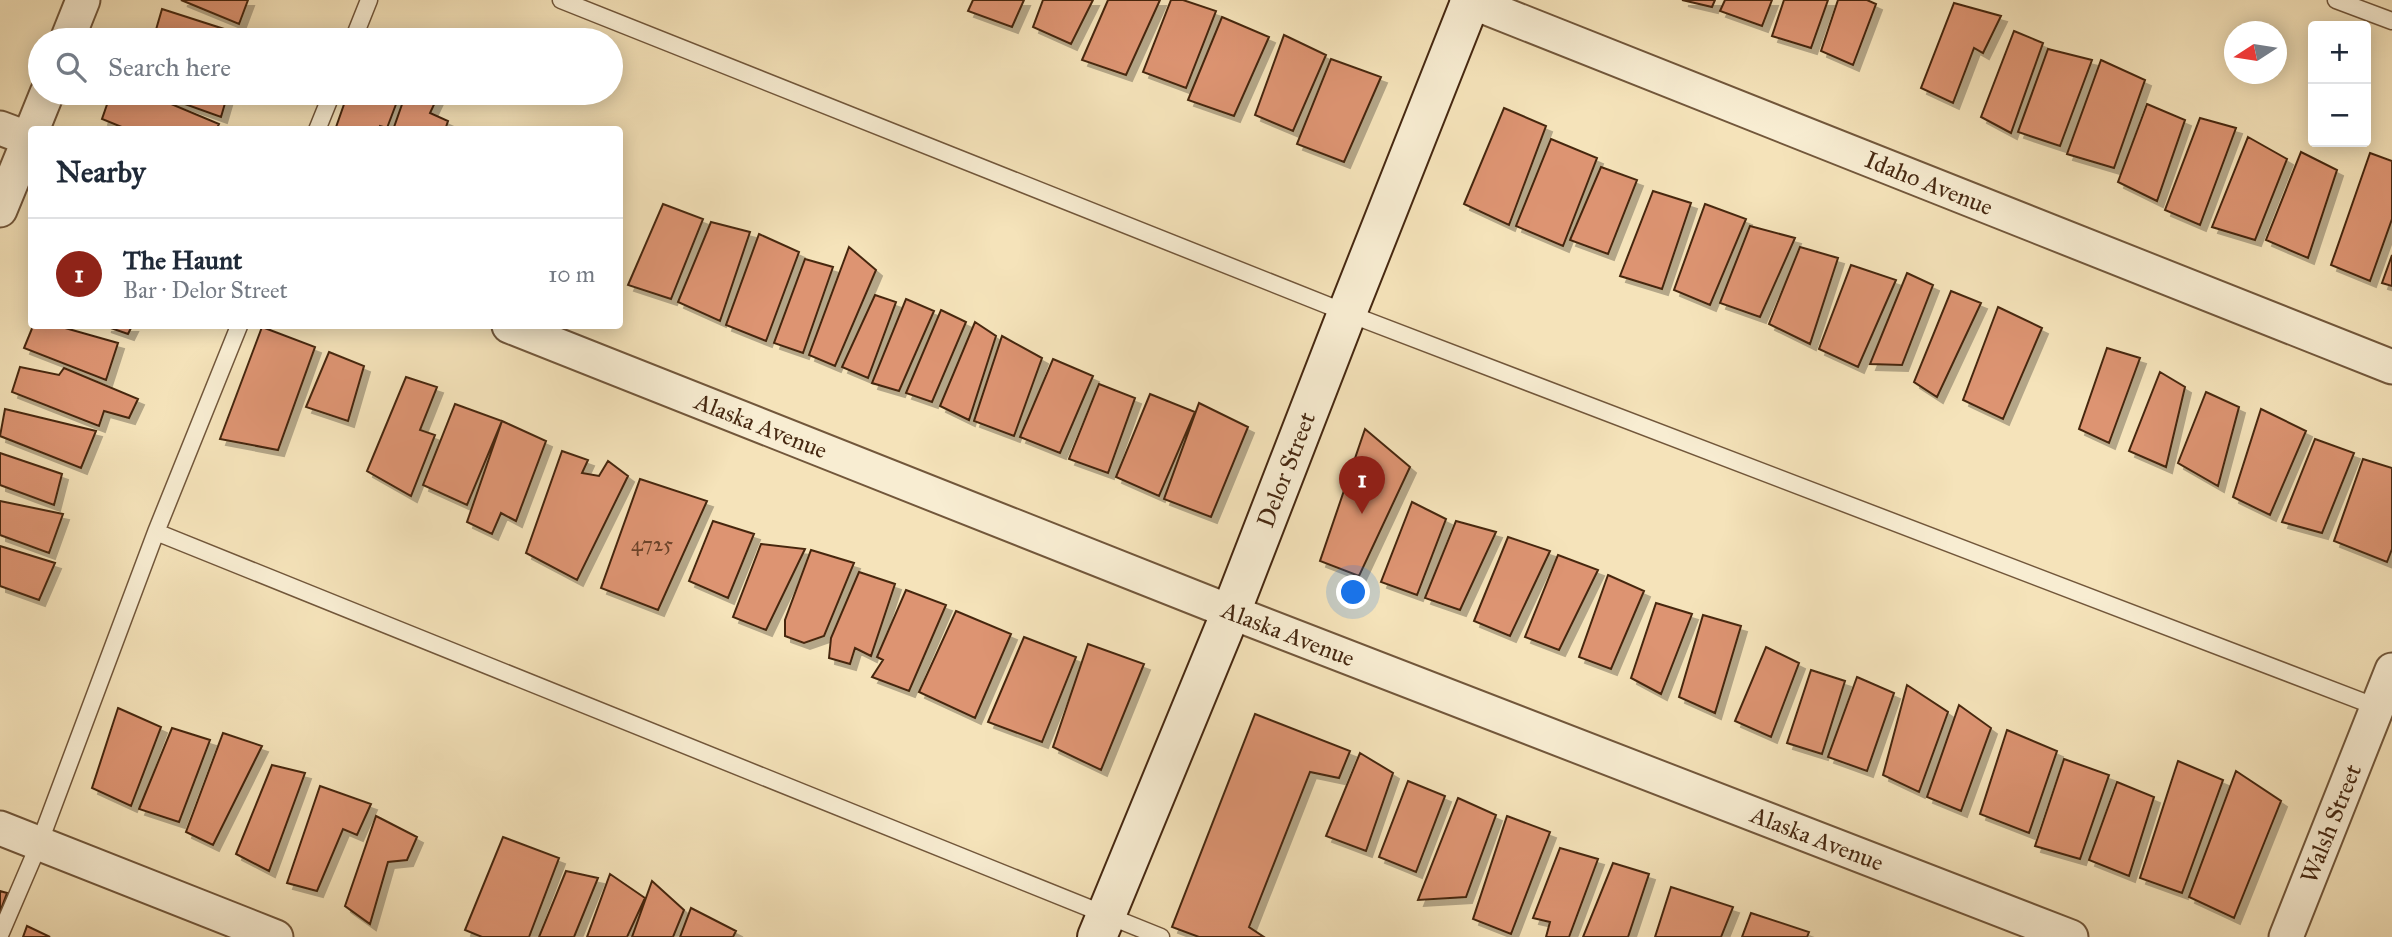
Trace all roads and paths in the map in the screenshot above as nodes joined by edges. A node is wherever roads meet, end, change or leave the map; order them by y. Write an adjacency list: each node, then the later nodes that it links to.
1 (83, 0): 7 (street)
2 (369, 0): 8 (lane)
3 (561, 0): 15 (lane)
4 (2336, 0): 6 (lane)
5 (1469, 1): 15 (street, Delor Street); 18 (street, Idaho Avenue)
6 (2392, 21)
7 (72, 28)
8 (358, 28)
9 (41, 105): 11 (street)
10 (327, 105): 12 (lane)
11 (29, 126)
12 (319, 126)
13 (25, 134): 14 (street)
14 (0, 210)
15 (1347, 313): 20 (street, Delor Street); 22 (lane)
16 (238, 329): 19 (lane)
17 (517, 329): 20 (street, Alaska Avenue)
18 (2392, 367)
19 (156, 532): 24 (lane); 25 (lane)
20 (1231, 612): 25 (street, Delor Street); 29 (street, Alaska Avenue)
21 (2392, 670): 22 (street, Walsh Street)
22 (2385, 710): 30 (street, Walsh Street)
23 (0, 828): 24 (street)
24 (39, 844): 26 (lane); 27 (street)
25 (1102, 926): 28 (lane)
26 (0, 934)
27 (276, 937)
28 (1161, 937)
29 (2071, 937)
30 (2286, 937)

